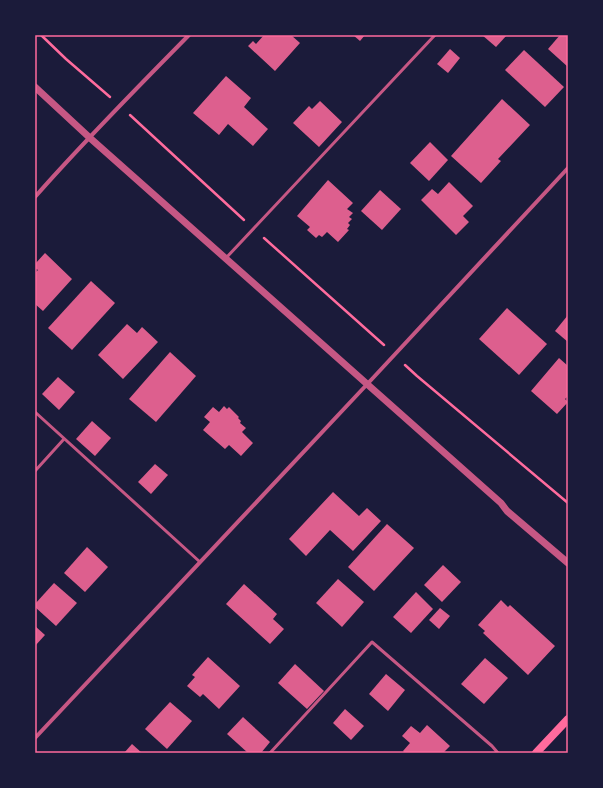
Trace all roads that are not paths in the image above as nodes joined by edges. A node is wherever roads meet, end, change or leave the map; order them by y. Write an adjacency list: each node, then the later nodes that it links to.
1 (189, 35): 4 (street)
2 (435, 35): 7 (lane)
3 (35, 87): 4 (street)
4 (90, 138): 6 (street); 7 (street)
5 (568, 168): 8 (street)
6 (35, 197)
7 (226, 258): 8 (street)
8 (367, 384): 12 (street); 13 (street)
9 (35, 412): 10 (lane)
10 (64, 439): 11 (lane); 12 (lane)
11 (35, 471)
12 (200, 562): 15 (street)
13 (568, 563)
14 (568, 719): 18 (main road)
15 (35, 738)
16 (270, 753): 17 (lane)
17 (498, 753)
18 (536, 753)

